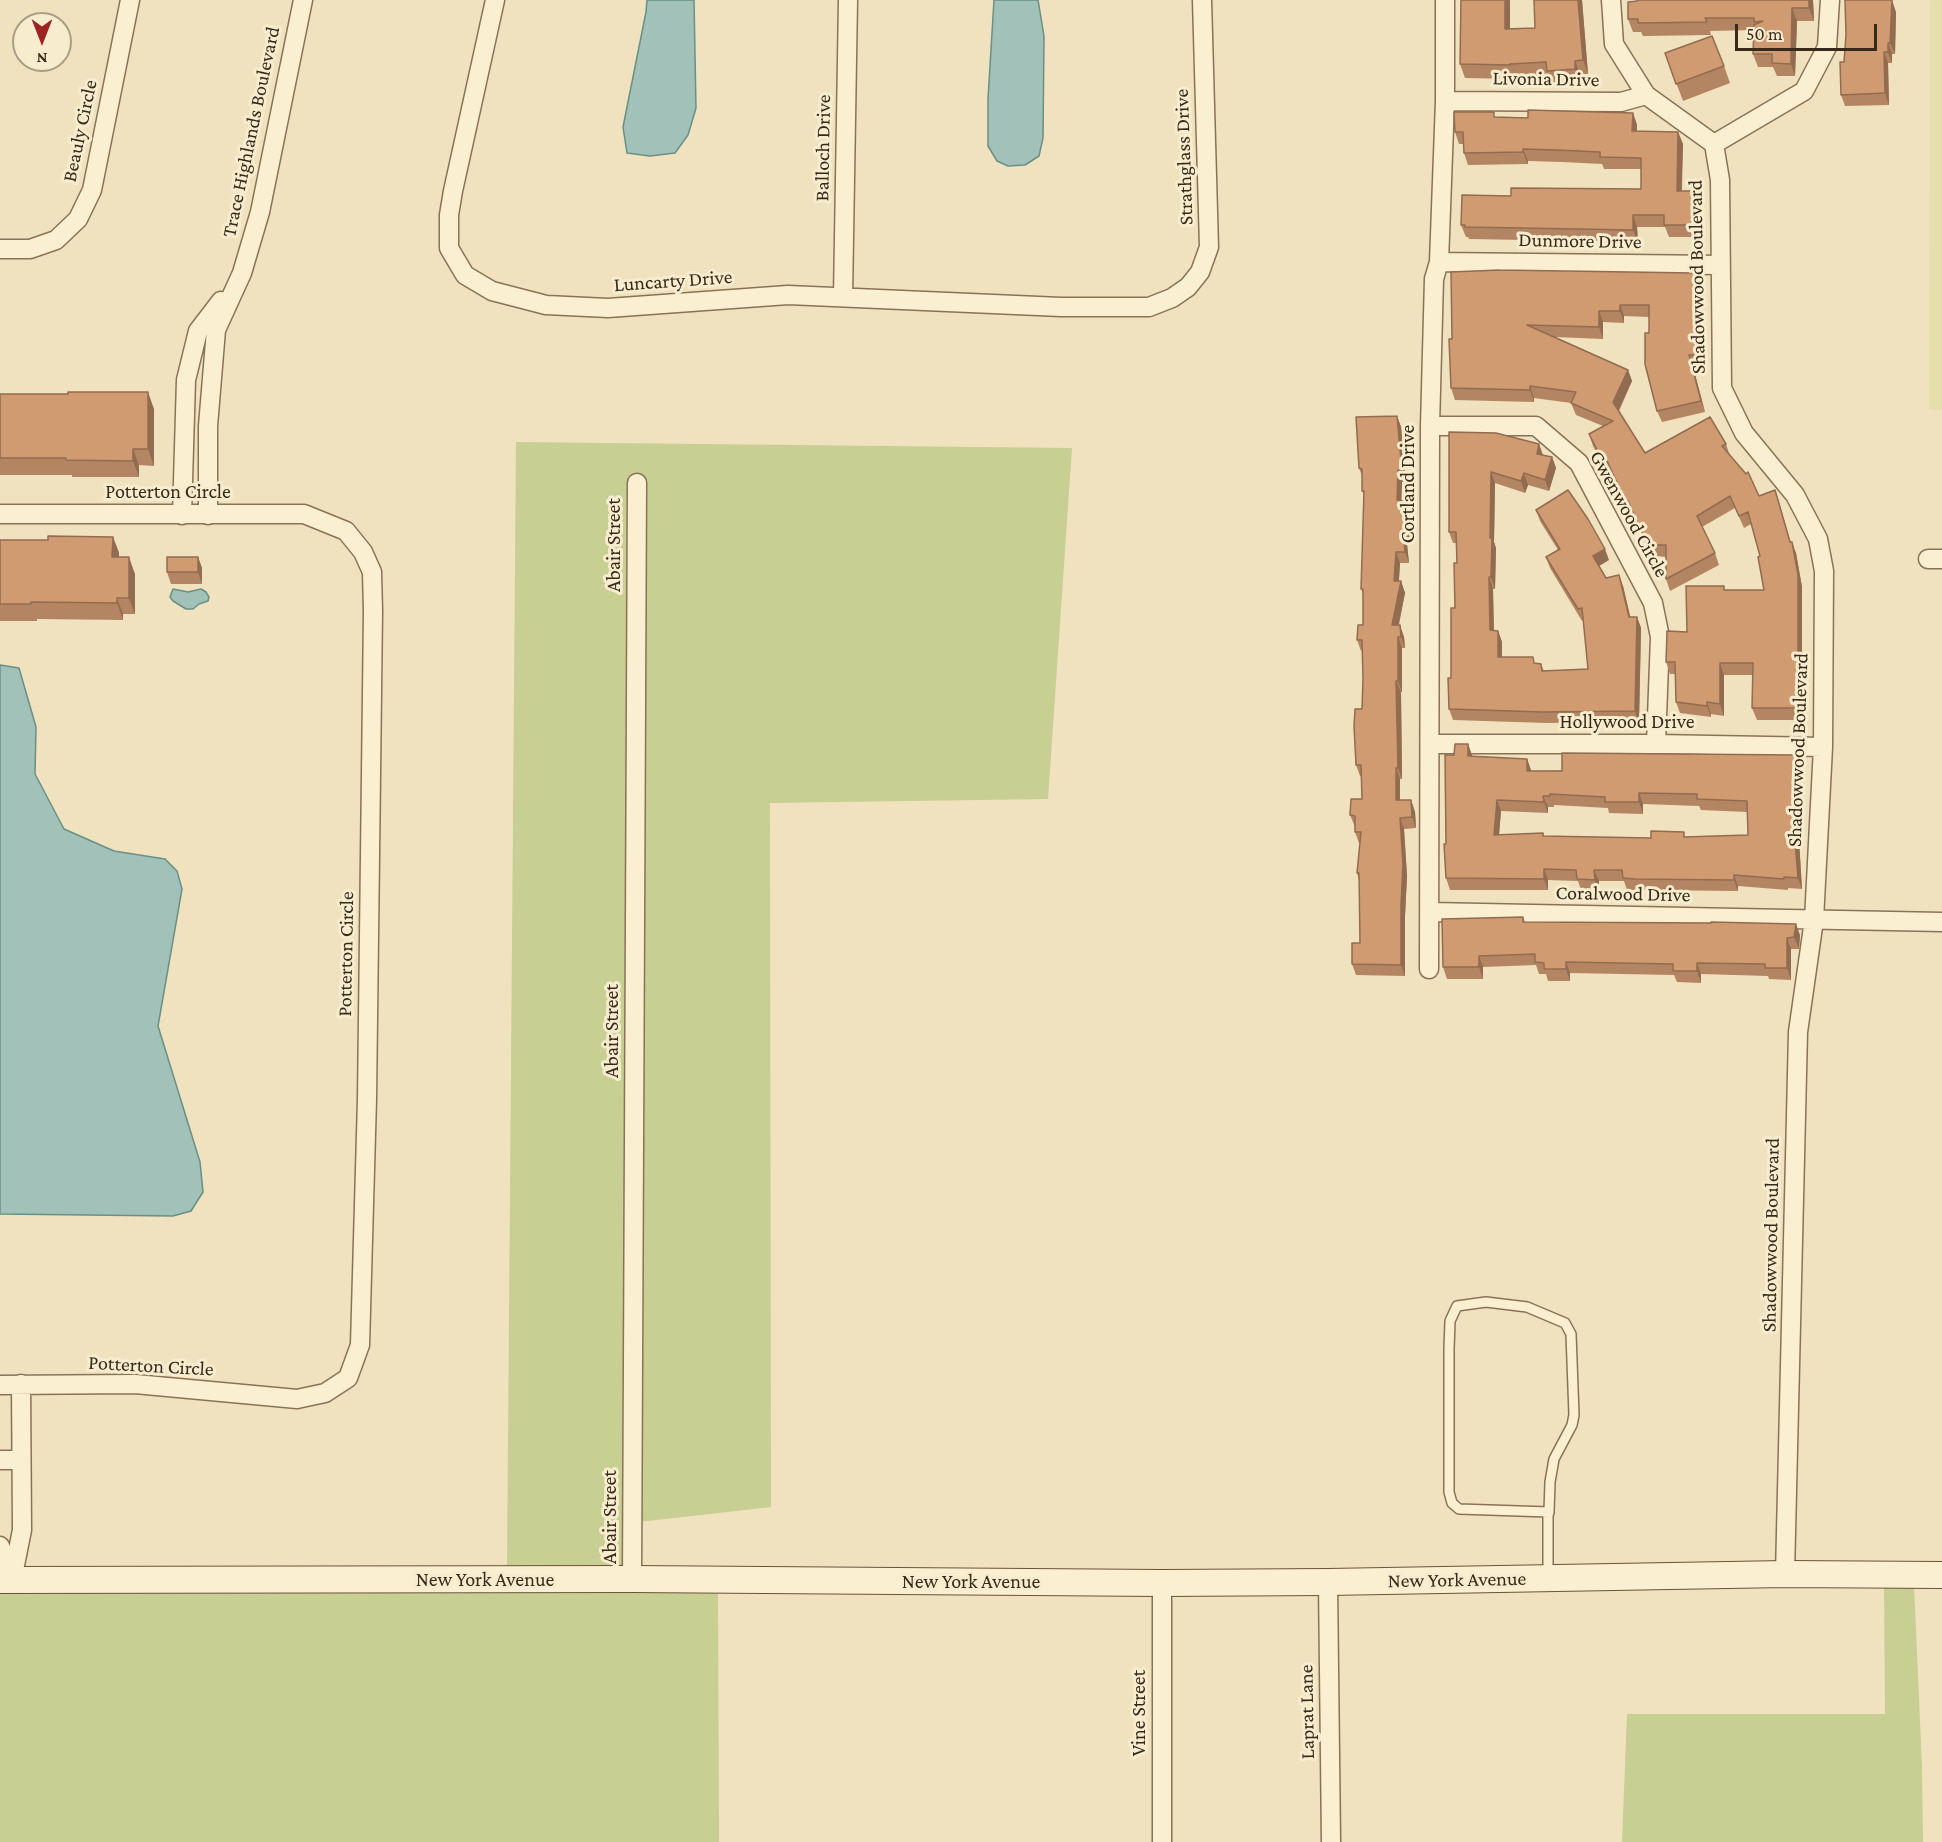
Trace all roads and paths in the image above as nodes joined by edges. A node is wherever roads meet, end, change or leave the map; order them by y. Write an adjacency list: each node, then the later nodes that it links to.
1 (130, 0): 12 (street, Beauly Circle)
2 (303, 0): 15 (street, Trace Highlands Boulevard)
3 (495, 0): 16 (street, Luncarty Drive)
4 (848, 0): 16 (street, Balloch Drive)
5 (1202, 0): 17 (street, Strathglass Drive)
6 (1446, 0): 10 (street, Cortland Drive)
7 (1611, 0): 9 (street)
8 (1830, 0): 11 (street)
9 (1646, 94): 10 (street, Livonia Drive); 11 (street)
10 (1445, 100): 13 (street, Cortland Drive)
11 (1713, 144): 14 (street, Shadowwood Boulevard)
12 (0, 249)
13 (1439, 262): 14 (street, Dunmore Drive); 20 (street, Cortland Drive)
14 (1720, 265): 27 (street, Shadowwood Boulevard)
15 (242, 273): 18 (street, Trace Highlands Boulevard); 19 (street, Trace Highlands Boulevard)
16 (843, 297): 17 (street, Luncarty Drive)
17 (1172, 298)
18 (184, 426): 19 (street); 23 (street, Trace Highlands Boulevard)
19 (208, 426): 24 (street, Trace Highlands Boulevard)
20 (1430, 426): 25 (street, Cortland Drive); 26 (street, Gwenwood Circle)
21 (637, 483): 41 (street, Abair Street)
22 (0, 514): 23 (street, Potterton Circle)
23 (182, 515): 24 (street, Potterton Circle)
24 (208, 515): 32 (street, Potterton Circle)
25 (1431, 744): 26 (street, Hollywood Drive); 28 (street, Cortland Drive)
26 (1656, 744): 27 (street, Hollywood Drive)
27 (1823, 747): 29 (street, Shadowwood Boulevard)
28 (1430, 912): 29 (street, Coralwood Drive); 31 (street, Cortland Drive)
29 (1814, 921): 30 (street, Coralwood Drive); 38 (street, Shadowwood Boulevard)
30 (1942, 922)
31 (1429, 969)
32 (21, 1384): 33 (street, Potterton Circle); 35 (street)
33 (0, 1385)
34 (0, 1460): 35 (street)
35 (21, 1460): 42 (street)
36 (1549, 1512): 36 (lane); 40 (lane)
37 (0, 1546): 42 (street)
38 (1785, 1574): 39 (street, New York Avenue); 40 (street, New York Avenue)
39 (1942, 1575)
40 (1548, 1578): 43 (street, New York Avenue)
41 (632, 1579): 42 (street, New York Avenue); 44 (street, New York Avenue)
42 (6, 1580)
43 (1328, 1582): 44 (street, New York Avenue); 46 (street, Laprat Lane)
44 (1162, 1583): 45 (street, Vine Street)
45 (1162, 1842)
46 (1331, 1842)

